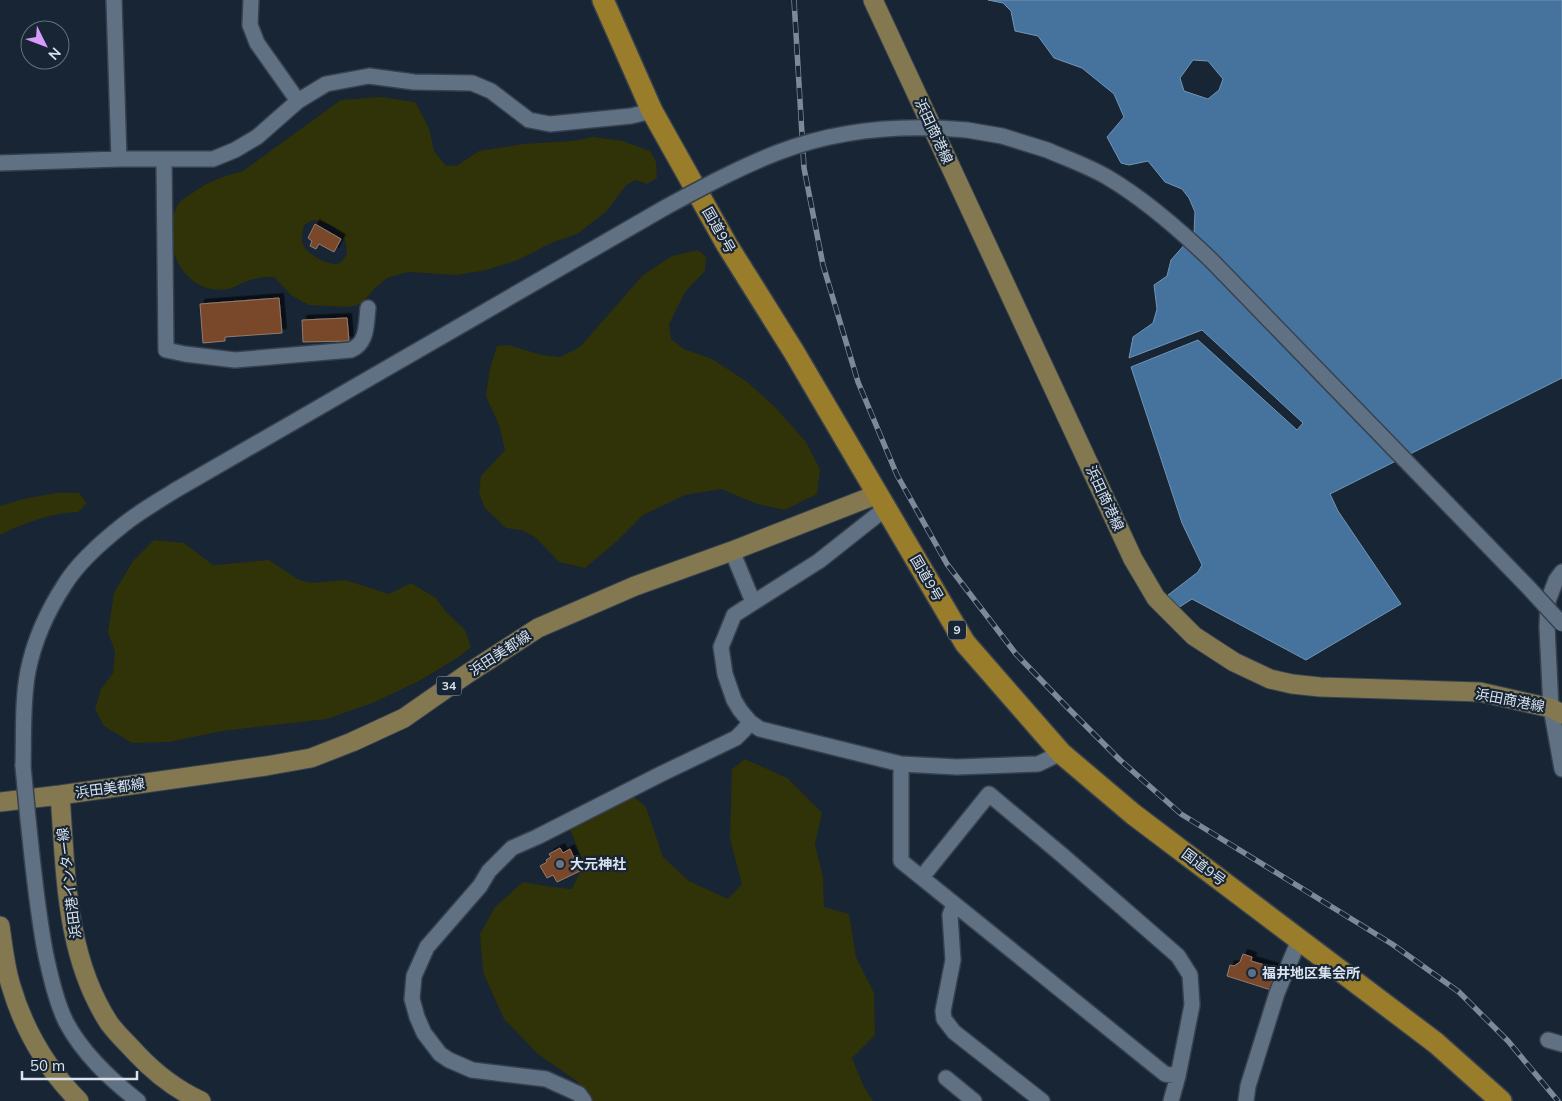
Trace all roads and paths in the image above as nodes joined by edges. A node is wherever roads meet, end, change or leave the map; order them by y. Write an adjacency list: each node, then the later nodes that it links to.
1 (114, 0): 7 (street)
2 (251, 0): 5 (street)
3 (603, 0): 6 (highway, 国道9号 / 9)
4 (873, 0): 16 (main road, 浜田商港線)
5 (298, 101): 6 (street); 8 (street)
6 (652, 111): 11 (highway, 国道9号 / 9)
7 (119, 159): 8 (street); 9 (street)
8 (164, 160): 10 (street)
9 (0, 163)
10 (368, 308)
11 (882, 501): 12 (main road, 浜田美都線 / 34); 14 (street); 18 (highway, 国道9号 / 9)
12 (732, 550): 14 (street); 21 (main road, 浜田美都線 / 34)
13 (1562, 572): 16 (street)
14 (753, 602): 17 (street)
15 (1562, 624): 30 (street, bridge)
16 (1557, 711): 20 (street)
17 (750, 722): 19 (street); 32 (street)
18 (1062, 754): 19 (street); 26 (highway, 国道9号 / 9)
19 (901, 764): 23 (street)
20 (1562, 769)
21 (60, 795): 22 (main road, 浜田美都線 / 34); 31 (main road, 浜田港インター線)
22 (0, 802)
23 (922, 877): 24 (street); 27 (street)
24 (954, 904): 27 (street); 34 (street)
25 (0, 926): 29 (main road)
26 (1298, 940): 36 (street); 37 (highway, 国道9号 / 9)
27 (1178, 1076): 35 (street)
28 (946, 1078): 33 (street)
29 (79, 1101)
30 (138, 1101)
31 (201, 1101)
32 (584, 1101)
33 (974, 1101)
34 (1042, 1101)
35 (1171, 1101)
36 (1246, 1101)
37 (1501, 1101)

